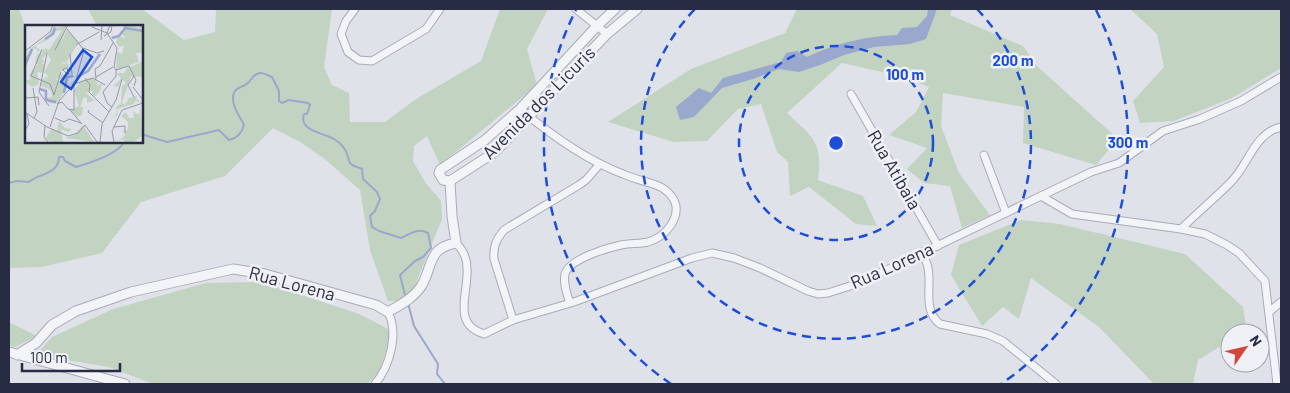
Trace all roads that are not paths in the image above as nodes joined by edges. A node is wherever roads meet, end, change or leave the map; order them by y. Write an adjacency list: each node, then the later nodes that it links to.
1 (355, 9): 2 (street)
2 (440, 9)
3 (576, 9): 6 (street)
4 (615, 9): 6 (street, Avenida dos Licuris)
5 (637, 9): 7 (street, Avenida dos Licuris)
6 (597, 26): 7 (street); 10 (street, Avenida dos Licuris)
7 (607, 34): 11 (street, Avenida dos Licuris)
8 (1281, 77): 16 (street, Rua Lorena)
9 (851, 94): 20 (street, Rua Atibaia)
10 (520, 109): 11 (street); 15 (street, Avenida dos Licuris)
11 (530, 117): 14 (street); 15 (street, Avenida dos Licuris)
12 (1281, 127): 18 (street)
13 (984, 155): 17 (street)
14 (600, 164): 23 (street); 26 (street)
15 (450, 181): 19 (street)
16 (1041, 196): 17 (street, Rua Lorena); 18 (street)
17 (1006, 213): 20 (street, Rua Lorena)
18 (1181, 228): 25 (street)
19 (456, 243): 24 (street); 26 (street, Rua Lorena)
20 (938, 246): 21 (street, Rua Lorena)
21 (922, 252): 23 (street, Rua Lorena); 30 (street)
22 (1281, 302): 25 (street)
23 (570, 303): 26 (street, Rua Lorena)
24 (388, 312): 27 (street, Rua Lorena); 29 (street)
25 (1270, 312): 31 (street)
26 (513, 320)
27 (13, 353): 28 (street)
28 (125, 384)
29 (375, 384)
30 (1056, 384)
31 (1277, 384)

